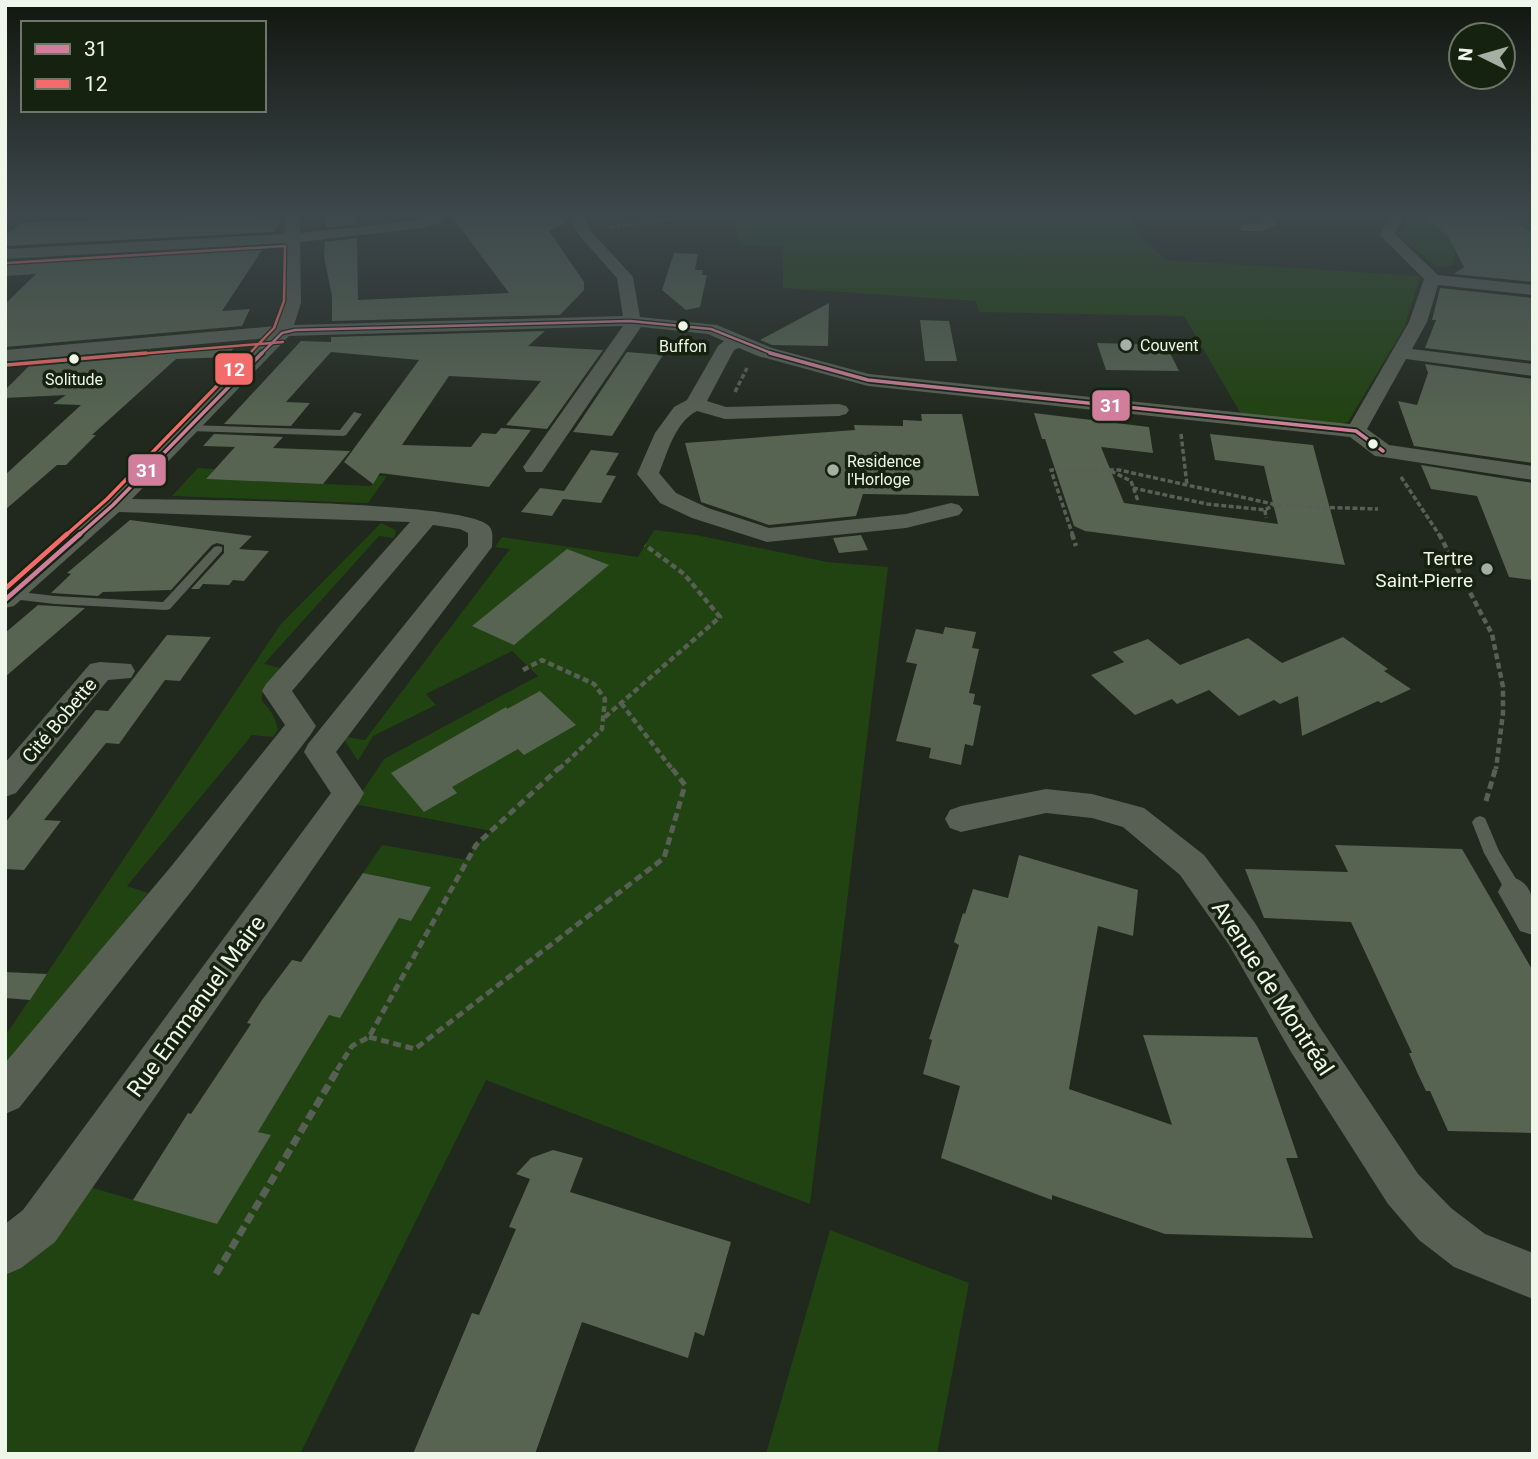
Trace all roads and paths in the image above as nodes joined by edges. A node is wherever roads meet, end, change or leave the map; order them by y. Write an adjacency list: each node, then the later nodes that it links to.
1 (293, 282): 7 (street)
2 (626, 282): 6 (street)
3 (1431, 282): 10 (street)
4 (1460, 282): 5 (street)
5 (1533, 290)
6 (630, 321): 7 (street); 8 (street); 21 (street)
7 (282, 333): 11 (street); 18 (street)
8 (740, 341): 9 (street); 13 (street)
9 (765, 352): 15 (street); 16 (path)
10 (1400, 353): 12 (street); 19 (street)
11 (5, 356)
12 (1533, 370)
13 (695, 404): 16 (street); 30 (street)
14 (839, 410): 16 (street)
15 (1179, 412): 19 (street); 24 (path)
16 (725, 413)
17 (357, 414): 18 (lane)
18 (190, 428): 28 (street)
19 (1356, 431): 20 (street)
20 (1383, 451): 23 (street); 45 (path)
21 (534, 467)
22 (1111, 471): 25 (path)
23 (1533, 473)
24 (1187, 485): 27 (path); 35 (path)
25 (1133, 488): 26 (path); 31 (path)
26 (1138, 501)
27 (1275, 504): 29 (path); 31 (path)
28 (113, 505): 32 (street); 37 (street)
29 (1378, 509)
30 (951, 510)
31 (1265, 510): 33 (path)
32 (427, 517): 42 (street, Rue Emmanuel Maire); 42 (street)
33 (1266, 518)
34 (645, 545): 40 (path)
35 (1076, 546)
36 (218, 549): 37 (lane)
37 (7, 596)
38 (523, 670): 41 (path)
39 (121, 671): 43 (street, Cité Bobette)
40 (621, 703): 41 (path); 47 (path)
41 (605, 717): 47 (path)
42 (310, 739): 48 (street); 49 (street, Rue Emmanuel Maire)
43 (5, 785)
44 (961, 819): 51 (street, Avenue de Montréal)
45 (1480, 822): 46 (lane)
46 (1524, 906)
47 (369, 1037): 50 (path)
48 (5, 1094)
49 (5, 1252)
50 (216, 1274)
51 (1533, 1276)

